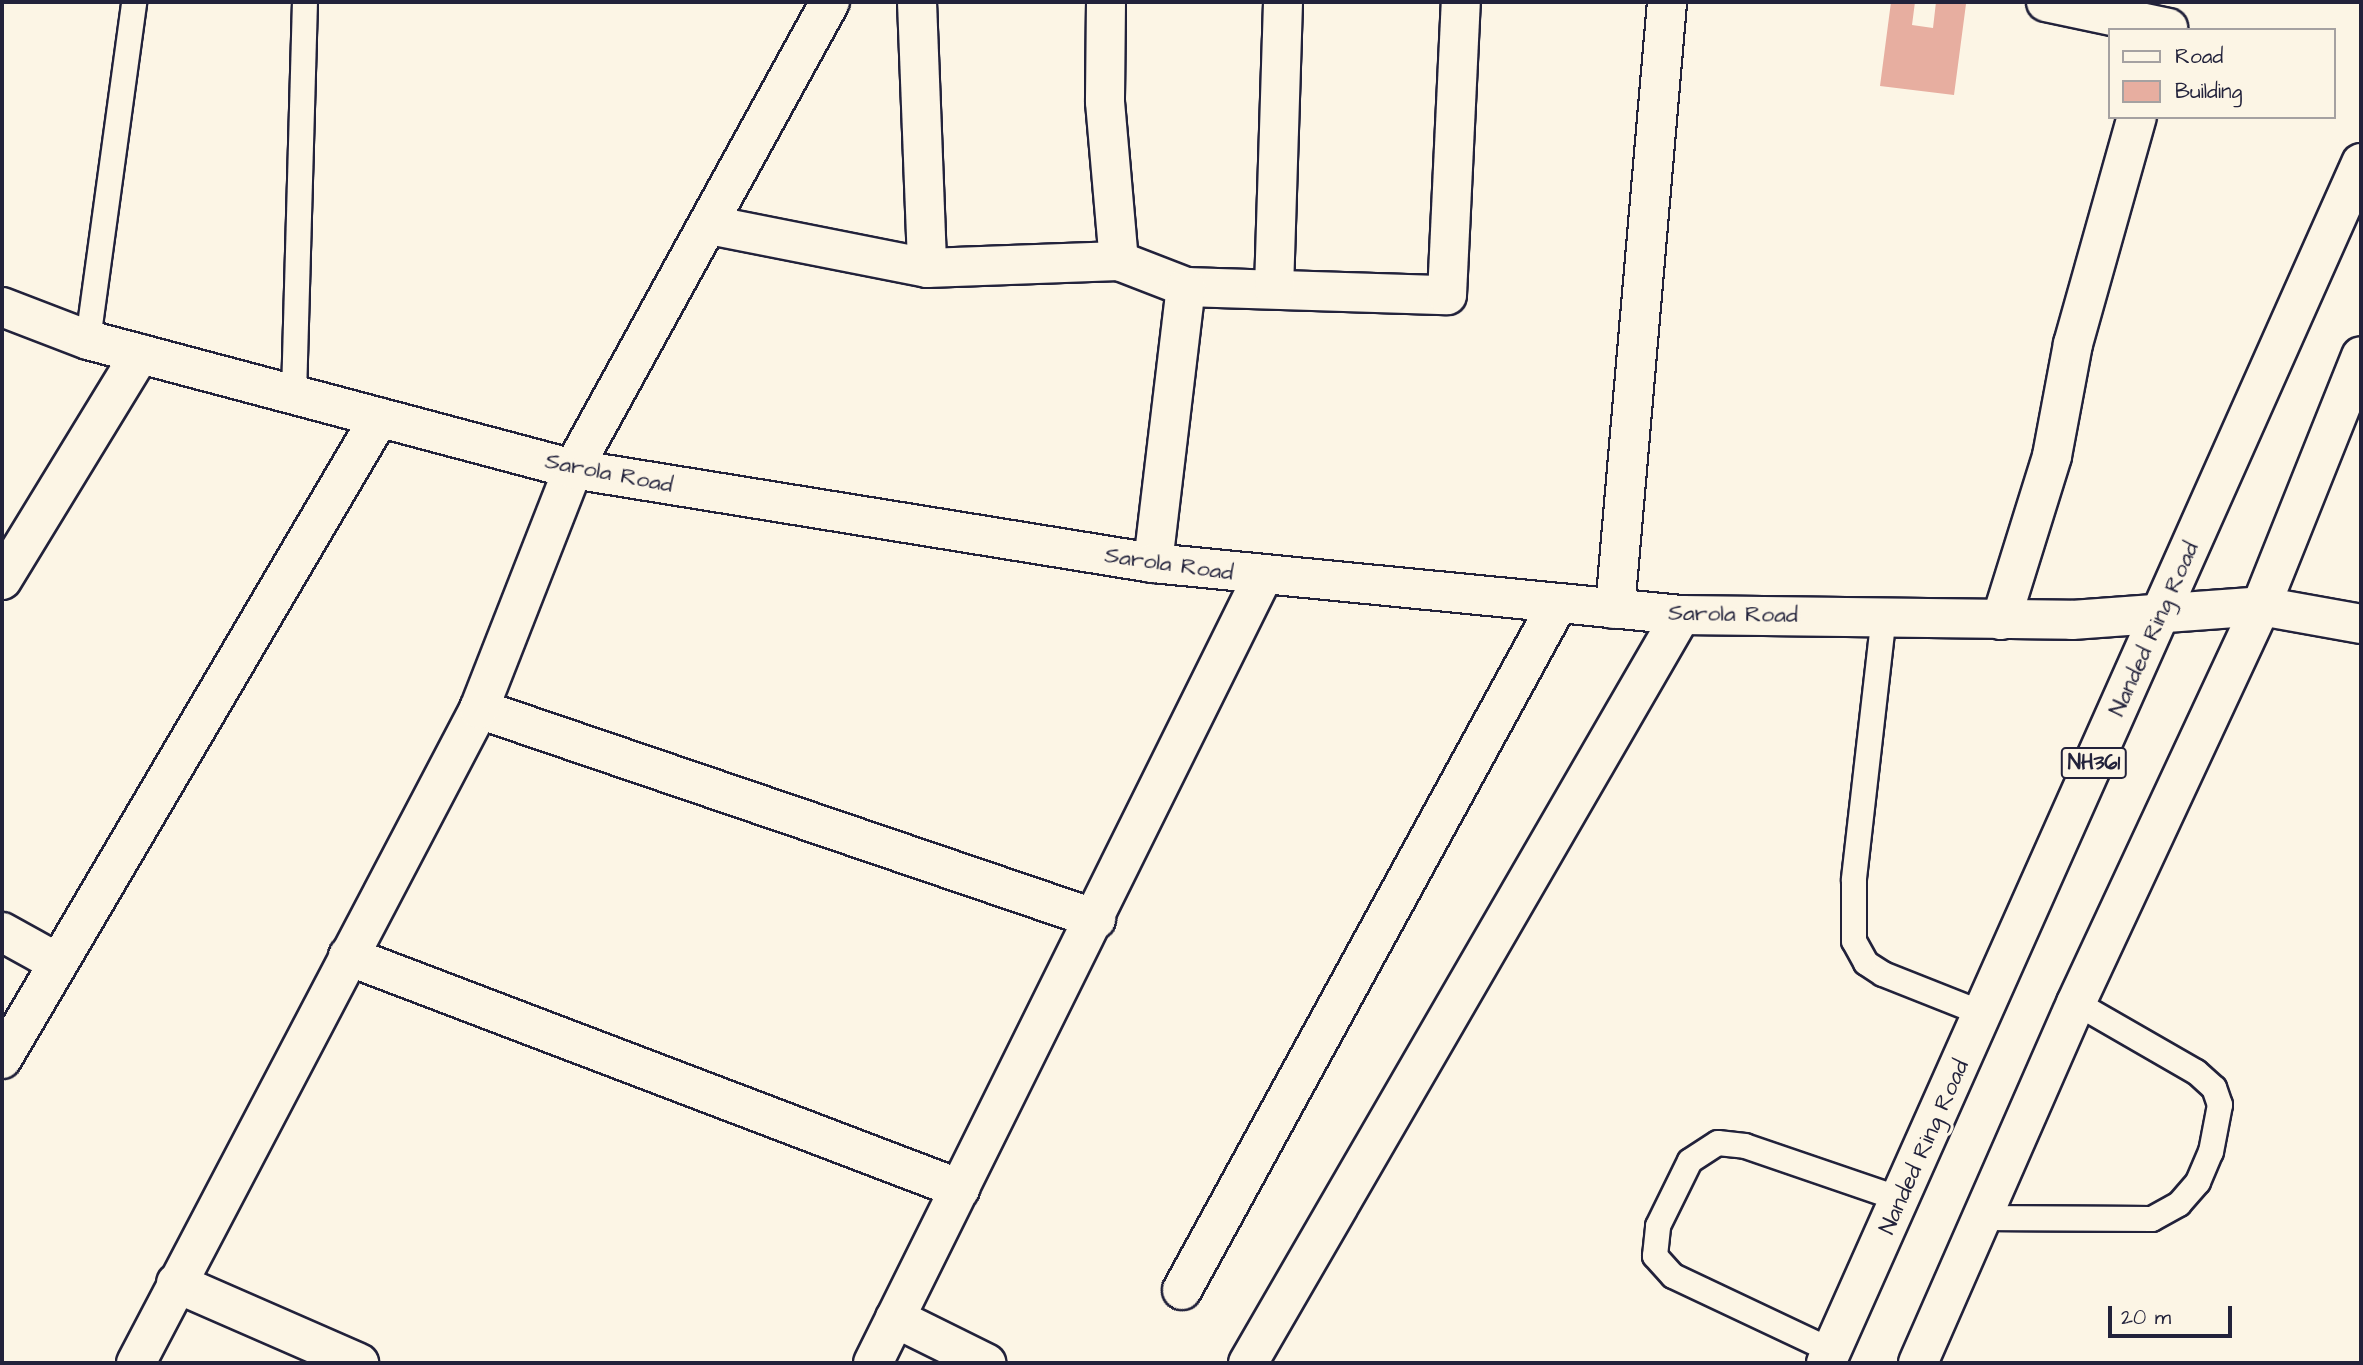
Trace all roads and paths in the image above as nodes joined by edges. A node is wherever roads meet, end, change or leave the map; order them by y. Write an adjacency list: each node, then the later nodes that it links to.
1 (134, 2): 19 (lane)
2 (305, 2): 22 (lane)
3 (830, 2): 13 (main road)
4 (917, 2): 15 (main road)
5 (1106, 2): 14 (main road)
6 (1283, 2): 17 (main road)
7 (1461, 2): 17 (main road)
8 (1667, 2): 30 (main road)
9 (2046, 2): 10 (main road)
10 (2172, 20)
11 (2136, 119): 34 (main road)
12 (2361, 163): 33 (main road, Nanded Ring Road / NH361)
13 (710, 225): 15 (main road); 24 (main road)
14 (1119, 261): 15 (main road); 16 (main road)
15 (927, 268)
16 (1186, 287): 17 (main road); 25 (main road)
17 (1274, 289)
18 (2, 307): 19 (main road, Sarola Road)
19 (88, 340): 20 (main road, Sarola Road)
20 (140, 354): 22 (main road, Sarola Road); 27 (main road)
21 (2361, 356): 29 (main road)
22 (294, 396): 23 (main road, Sarola Road)
23 (379, 418): 24 (main road, Sarola Road); 40 (main road)
24 (573, 469): 25 (main road, Sarola Road); 36 (main road)
25 (1153, 563): 26 (main road, Sarola Road)
26 (1263, 576): 28 (main road, Sarola Road); 37 (main road)
27 (2, 580)
28 (1557, 605): 30 (main road, Sarola Road); 48 (main road)
29 (2261, 606): 33 (main road, Sarola Road); 35 (main road, Sarola Road); 41 (main road)
30 (1615, 609): 31 (main road, Sarola Road)
31 (1681, 615): 32 (main road, Sarola Road); 55 (main road)
32 (1884, 615): 34 (main road, Sarola Road); 42 (lane)
33 (2160, 615): 34 (main road, Sarola Road); 42 (main road, Nanded Ring Road / NH361)
34 (2001, 620)
35 (2361, 624)
36 (479, 709): 37 (main road); 39 (main road)
37 (1096, 919): 44 (main road)
38 (2, 932): 40 (main road)
39 (348, 956): 44 (main road); 47 (main road)
40 (58, 963): 43 (main road)
41 (2076, 1003): 46 (main road); 46 (lane)
42 (1984, 1014): 45 (main road, Nanded Ring Road / NH361)
43 (2, 1059)
44 (960, 1189): 49 (main road)
45 (1900, 1199): 50 (main road, Nanded Ring Road / NH361); 50 (lane)
46 (1979, 1218): 56 (main road)
47 (176, 1283): 51 (main road); 52 (main road)
48 (1182, 1290)
49 (895, 1318): 53 (main road); 54 (main road)
50 (1829, 1357)
51 (136, 1363)
52 (359, 1363)
53 (873, 1363)
54 (986, 1363)
55 (1248, 1363)
56 (1918, 1363)

